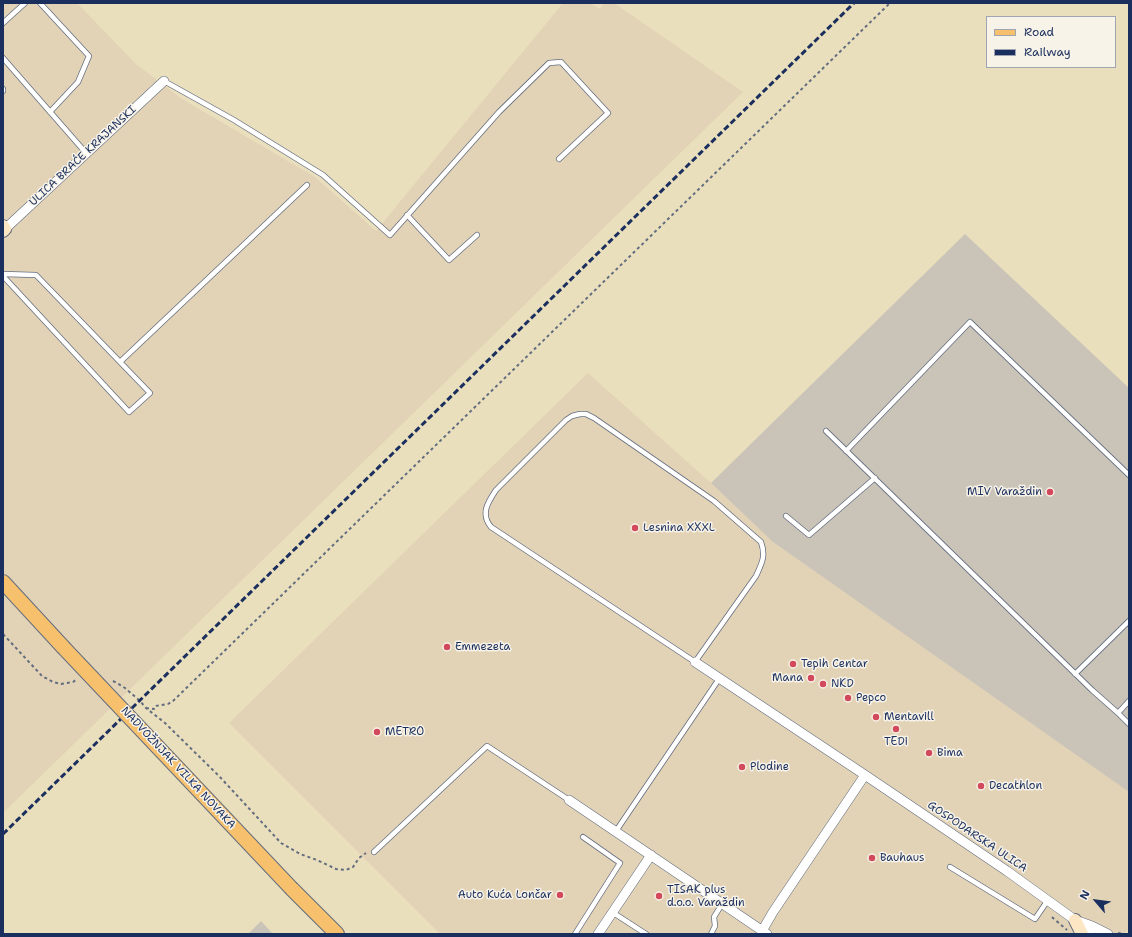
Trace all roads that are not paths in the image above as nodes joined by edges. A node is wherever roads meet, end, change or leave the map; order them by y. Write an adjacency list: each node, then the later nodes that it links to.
1 (24, 3): 3 (lane)
2 (40, 3): 6 (lane)
3 (3, 23)
4 (3, 58): 6 (lane)
5 (164, 81): 7 (street, ULICA BRAĆE KRAJANSKI); 10 (lane)
6 (50, 112): 7 (lane)
7 (86, 153): 11 (street, ULICA BRAĆE KRAJANSKI)
8 (559, 159): 10 (lane)
9 (307, 185): 14 (lane)
10 (407, 215): 12 (lane)
11 (4, 229)
12 (477, 235)
13 (3, 275): 14 (lane); 14 (lane)
14 (120, 362)
15 (826, 431): 16 (lane)
16 (846, 451): 17 (lane); 18 (lane)
17 (1129, 475)
18 (874, 478): 19 (lane); 23 (lane)
19 (786, 516)
20 (3, 582): 40 (main road, NADVOŽNJAK VILKA NOVAKA, bridge)
21 (1129, 621): 23 (lane)
22 (695, 662): 22 (lane); 24 (street, GOSPODARSKA ULICA)
23 (1075, 674): 26 (lane)
24 (720, 679): 28 (street, GOSPODARSKA ULICA); 30 (lane)
25 (1129, 701): 26 (lane)
26 (1118, 713): 27 (lane)
27 (1129, 724)
28 (865, 775): 35 (street, GOSPODARSKA ULICA); 39 (street)
29 (570, 800): 30 (street); 32 (lane)
30 (616, 831): 33 (street)
31 (583, 837): 41 (lane)
32 (374, 852)
33 (651, 855): 36 (street); 37 (street)
34 (950, 867): 35 (lane)
35 (1048, 900): 38 (street, GOSPODARSKA ULICA)
36 (722, 903): 39 (street); 44 (lane)
37 (612, 912): 42 (street); 43 (lane)
38 (1075, 920): 45 (main road); 46 (street, GOSPODARSKA ULICA); 47 (street, GOSPODARSKA ULICA)
39 (765, 932)
40 (337, 934)
41 (574, 934)
42 (598, 934)
43 (646, 934)
44 (711, 934)
45 (1082, 934)
46 (1091, 934)
47 (1108, 934)

